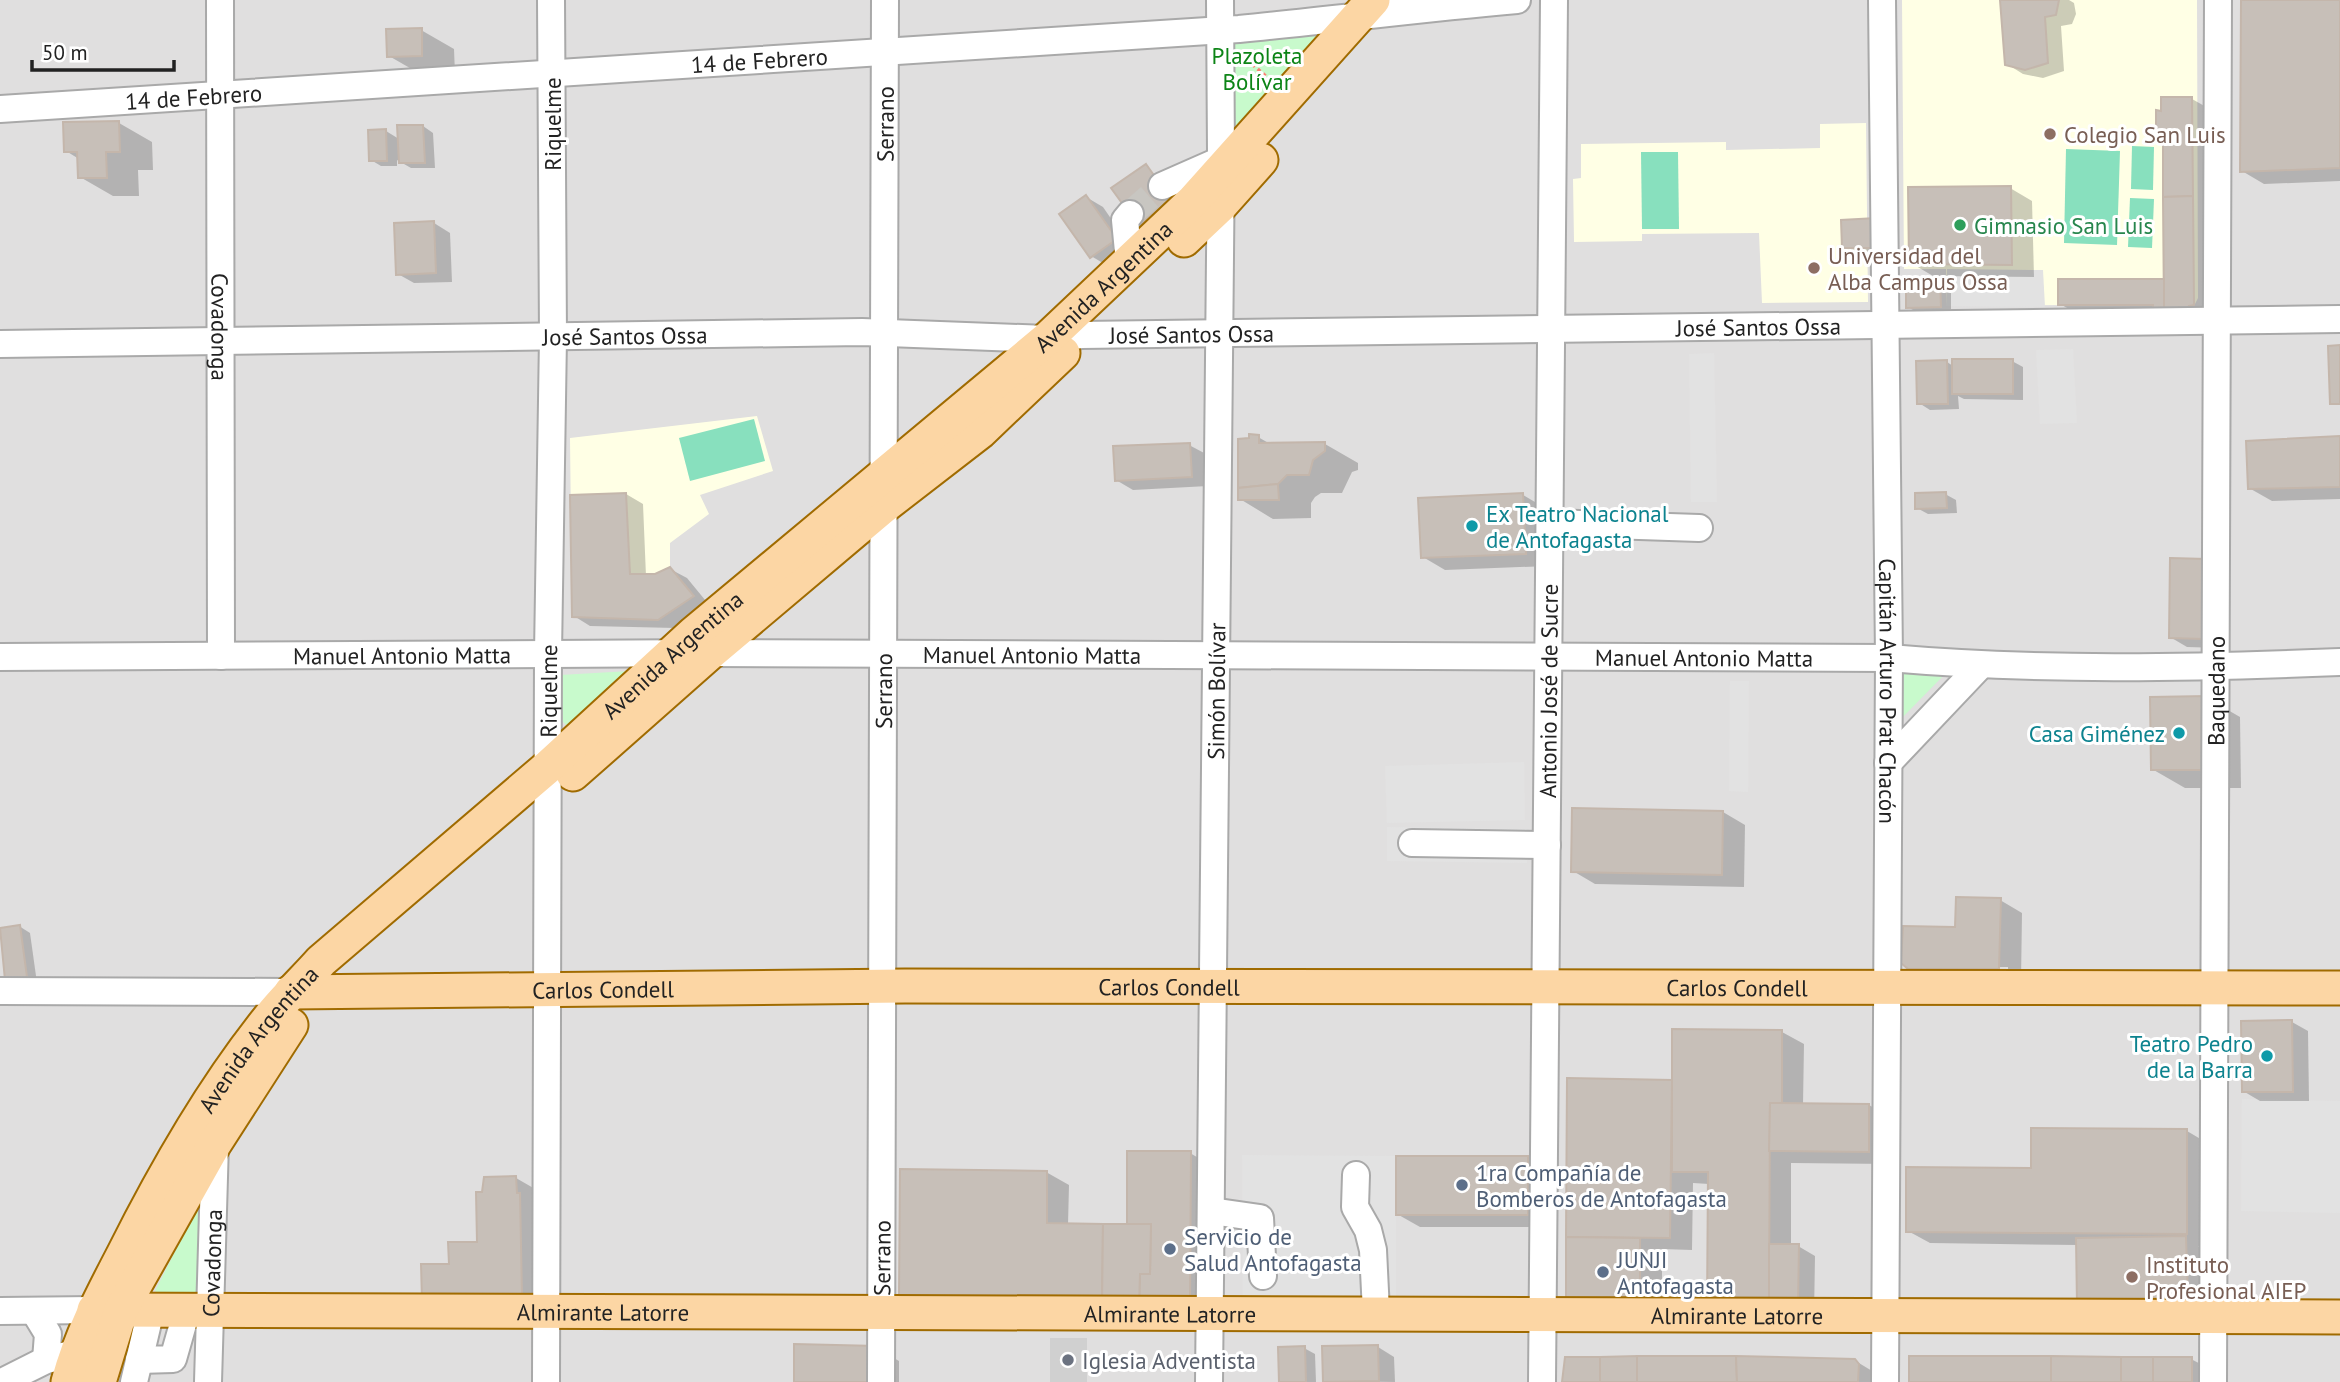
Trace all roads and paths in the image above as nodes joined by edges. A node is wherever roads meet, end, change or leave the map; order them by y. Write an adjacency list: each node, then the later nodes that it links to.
1 (220, 0): 15 (street, Covadonga)
2 (551, 0): 13 (street, Riquelme)
3 (886, 0): 12 (street, Serrano)
4 (1220, 0): 10 (street, Simón Bolívar)
5 (1517, 0): 9 (street, 14 de Febrero)
6 (1554, 0): 25 (street, Antonio José de Sucre)
7 (1882, 0): 24 (street, Capitán Arturo Prat Chacón)
8 (2218, 0): 23 (street, Baquedano)
9 (1379, 7): 10 (street, 14 de Febrero); 17 (main road, Avenida Argentina); 19 (main road, Avenida Argentina)
10 (1221, 30): 12 (street, 14 de Febrero); 17 (street, Simón Bolívar)
11 (1238, 51): 14 (path)
12 (886, 54): 13 (street, 14 de Febrero); 26 (street, Serrano)
13 (551, 76): 15 (street, 14 de Febrero); 29 (street, Riquelme)
14 (1277, 86)
15 (221, 96): 16 (street, 14 de Febrero); 31 (street, Covadonga)
16 (0, 109)
17 (1221, 165): 18 (street); 19 (street, Simón Bolívar); 21 (main road, Avenida Argentina)
18 (1162, 186)
19 (1220, 206): 27 (street, Simón Bolívar); 28 (main road, Avenida Argentina)
20 (1130, 214): 21 (street)
21 (1129, 262): 30 (main road, Avenida Argentina)
22 (2340, 318): 23 (street, José Santos Ossa)
23 (2217, 320): 24 (street, José Santos Ossa); 47 (street, Baquedano)
24 (1885, 324): 25 (street, José Santos Ossa); 44 (street, Capitán Arturo Prat Chacón)
25 (1551, 329): 27 (street, José Santos Ossa); 34 (street, Antonio José de Sucre)
26 (884, 332): 29 (street, José Santos Ossa); 30 (street, José Santos Ossa); 33 (street, Serrano)
27 (1220, 333): 28 (street, José Santos Ossa); 40 (street, Simón Bolívar)
28 (1081, 335): 30 (street, José Santos Ossa); 33 (main road, Avenida Argentina)
29 (552, 337): 31 (street, José Santos Ossa); 38 (street, Riquelme)
30 (1047, 339): 33 (main road, Avenida Argentina)
31 (222, 341): 32 (street, José Santos Ossa); 41 (street, Covadonga)
32 (0, 344)
33 (883, 492): 36 (main road, Avenida Argentina); 37 (main road, Avenida Argentina); 39 (street, Serrano)
34 (1550, 523): 35 (street); 42 (street, Antonio José de Sucre)
35 (1699, 528)
36 (671, 653): 37 (street, Manuel Antonio Matta); 38 (street, Manuel Antonio Matta); 49 (main road, Avenida Argentina)
37 (710, 653): 39 (street, Manuel Antonio Matta); 49 (main road, Avenida Argentina)
38 (548, 654): 41 (street, Manuel Antonio Matta); 49 (street, Riquelme)
39 (882, 654): 40 (street, Manuel Antonio Matta); 52 (street, Serrano)
40 (1216, 655): 42 (street, Manuel Antonio Matta); 53 (street, Simón Bolívar)
41 (221, 656): 43 (street, Manuel Antonio Matta)
42 (1548, 656): 44 (street, Manuel Antonio Matta); 51 (street, Antonio José de Sucre)
43 (0, 657)
44 (1889, 658): 46 (street, Manuel Antonio Matta); 48 (street, Capitán Arturo Prat Chacón)
45 (2340, 662): 47 (street, Manuel Antonio Matta)
46 (1980, 666): 47 (street, Manuel Antonio Matta); 48 (street)
47 (2216, 667): 56 (street, Baquedano)
48 (1888, 763): 55 (street, Capitán Arturo Prat Chacón)
49 (549, 781): 58 (street, Riquelme); 60 (main road, Avenida Argentina)
50 (1412, 843): 51 (street)
51 (1547, 845): 54 (street, Antonio José de Sucre)
52 (881, 986): 53 (main road, Carlos Condell); 58 (main road, Carlos Condell); 70 (street, Serrano)
53 (1215, 986): 54 (main road, Carlos Condell); 63 (street, Simón Bolívar)
54 (1546, 987): 55 (main road, Carlos Condell); 73 (street, Antonio José de Sucre)
55 (1887, 987): 56 (main road, Carlos Condell); 74 (street, Capitán Arturo Prat Chacón)
56 (2214, 988): 57 (main road, Carlos Condell); 75 (street, Baquedano)
57 (2340, 988)
58 (549, 989): 60 (main road, Carlos Condell); 69 (street, Riquelme)
59 (0, 991): 60 (street, Carlos Condell)
60 (304, 992): 61 (main road, Avenida Argentina); 65 (main road, Avenida Argentina)
61 (215, 1143): 65 (main road, Avenida Argentina); 66 (street, Covadonga)
62 (1356, 1175): 71 (street)
63 (1211, 1211): 64 (street); 72 (street, Simón Bolívar)
64 (1263, 1276)
65 (122, 1310): 66 (main road, Almirante Latorre); 68 (street, Almirante Latorre); 77 (main road, Avenida Argentina); 79 (street); 81 (main road, Avenida Argentina)
66 (199, 1310): 69 (main road, Almirante Latorre); 78 (street); 82 (street, Covadonga)
67 (0, 1311): 68 (street, Almirante Latorre)
68 (34, 1311): 77 (street)
69 (546, 1311): 70 (main road, Almirante Latorre); 83 (street, Riquelme)
70 (881, 1312): 72 (main road, Almirante Latorre); 84 (street, Serrano)
71 (1376, 1312): 72 (main road, Almirante Latorre); 73 (main road, Almirante Latorre)
72 (1209, 1314): 85 (street, Simón Bolívar)
73 (1543, 1315): 74 (main road, Almirante Latorre); 86 (street, Antonio José de Sucre)
74 (1886, 1316): 75 (main road, Almirante Latorre); 87 (street, Capitán Arturo Prat Chacón)
75 (2213, 1317): 76 (main road, Almirante Latorre); 88 (street, Baquedano)
76 (2340, 1317)
77 (63, 1365): 80 (street)
78 (175, 1370): 79 (street)
79 (137, 1371)
80 (2, 1382)
81 (99, 1382)
82 (208, 1382)
83 (546, 1382)
84 (881, 1382)
85 (1209, 1382)
86 (1542, 1382)
87 (1885, 1382)
88 (2213, 1382)

